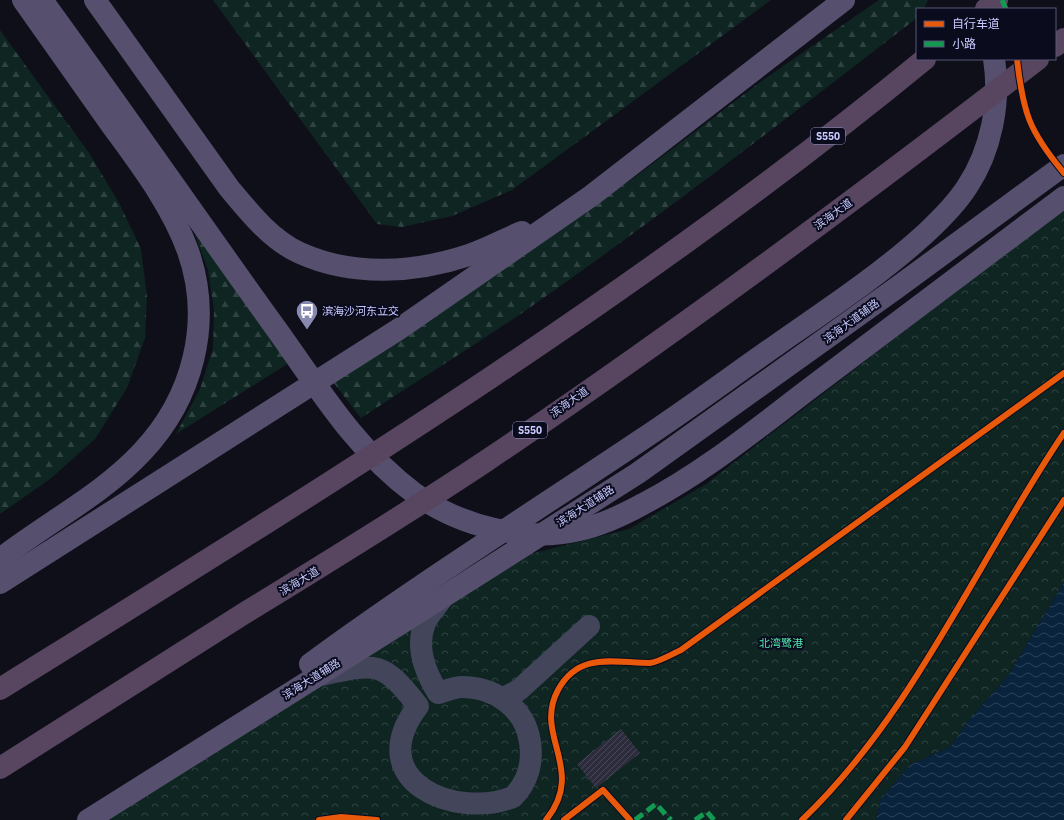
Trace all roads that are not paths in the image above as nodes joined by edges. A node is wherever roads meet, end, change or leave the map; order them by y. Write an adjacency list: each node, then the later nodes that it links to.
1 (23, 0): 15 (main road)
2 (42, 0): 14 (main road)
3 (95, 0): 13 (main road)
4 (844, 0): 13 (main road)
5 (997, 0): 6 (highway)
6 (987, 8)
7 (1064, 39): 8 (highway)
8 (1056, 45)
9 (924, 60): 20 (highway, S550)
10 (994, 60): 22 (main road)
11 (1037, 60): 23 (highway, 滨海大道 / S550)
12 (1064, 165): 17 (main road, 滨海大道辅路)
13 (591, 196): 16 (main road)
14 (1064, 197)
15 (0, 560)
16 (0, 583)
17 (443, 597): 19 (main road, 滨海大道辅路); 21 (lane)
18 (589, 626): 21 (lane)
19 (316, 676): 21 (lane); 22 (main road, 滨海大道辅路)
20 (0, 689)
21 (504, 698)
22 (212, 741): 24 (main road, 滨海大道辅路)
23 (0, 768)
24 (88, 820)

